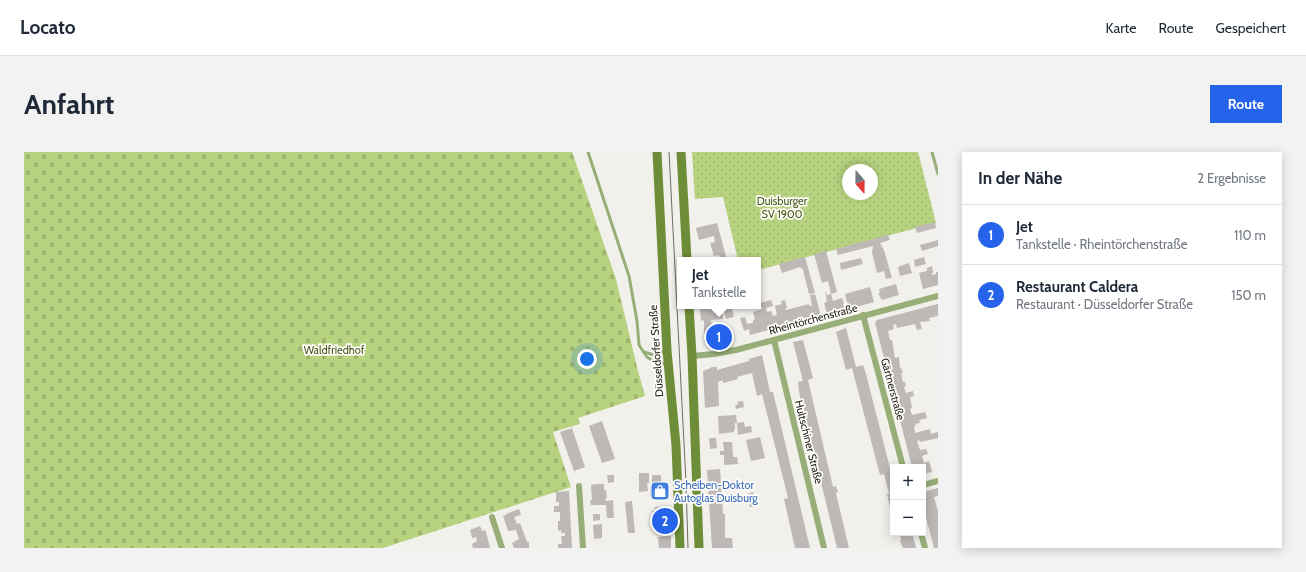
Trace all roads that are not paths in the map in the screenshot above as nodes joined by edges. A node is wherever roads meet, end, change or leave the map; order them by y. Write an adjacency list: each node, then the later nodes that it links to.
1 (588, 152): 12 (lane)
2 (657, 152): 11 (main road, Düsseldorfer Straße)
3 (681, 152): 6 (main road)
4 (932, 152): 5 (lane)
5 (938, 174)
6 (687, 257)
7 (938, 296): 9 (street, Rheintörchenstraße)
8 (689, 309): 13 (main road)
9 (863, 316): 10 (street, Rheintörchenstraße); 15 (street, Gärtnerstraße)
10 (774, 340): 13 (street, Rheintörchenstraße); 25 (street, Hultschiner Straße)
11 (667, 350): 12 (lane); 14 (main road, Düsseldorfer Straße)
12 (642, 351): 14 (lane)
13 (692, 356): 24 (main road)
14 (668, 365): 23 (main road, Düsseldorfer Straße)
15 (902, 464)
16 (938, 481): 17 (street)
17 (926, 484)
18 (579, 486): 22 (street)
19 (492, 518): 21 (street)
20 (922, 536): 26 (street)
21 (502, 548)
22 (583, 548)
23 (680, 548)
24 (699, 548)
25 (824, 548)
26 (925, 548)

